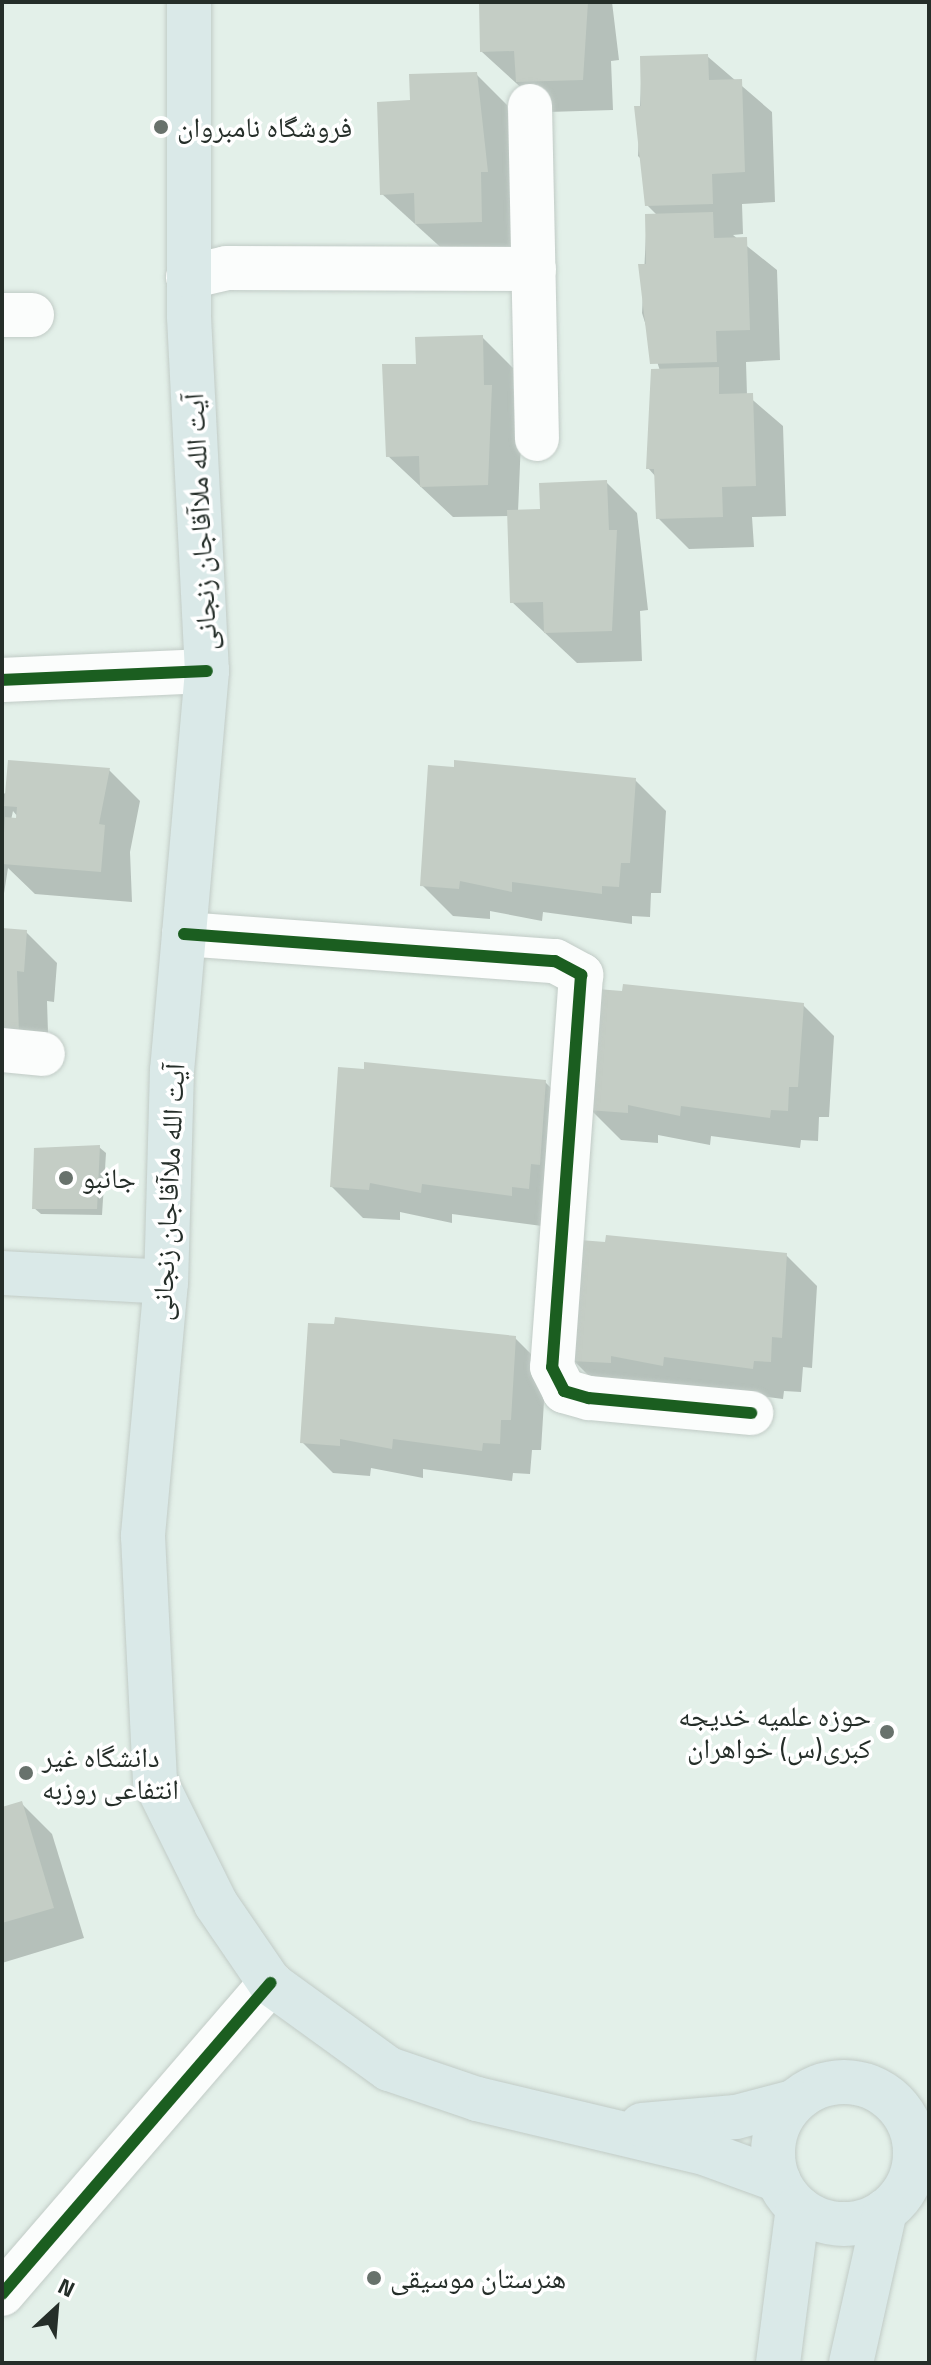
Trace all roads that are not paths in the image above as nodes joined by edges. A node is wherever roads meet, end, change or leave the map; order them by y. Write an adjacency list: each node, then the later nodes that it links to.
1 (189, 2): 4 (main road, آیت الله ملاآقاجان زنجانی)
2 (530, 106): 3 (street)
3 (534, 269): 4 (street); 5 (street)
4 (188, 277): 6 (main road, آیت الله ملاآقاجان زنجانی)
5 (537, 439)
6 (207, 671): 7 (street); 8 (main road, آیت الله ملاآقاجان زنجانی)
7 (2, 680)
8 (184, 934): 10 (main road, آیت الله ملاآقاجان زنجانی); 11 (street)
9 (2, 1273): 10 (main road)
10 (166, 1282): 12 (main road, آیت الله ملاآقاجان زنجانی)
11 (751, 1413)
12 (270, 1983): 15 (main road, آیت الله ملاآقاجان زنجانی); 18 (street)
13 (793, 2102): 14 (main road); 15 (main road); 16 (main road)
14 (918, 2126): 17 (main road)
15 (604, 2127): 16 (main road)
16 (788, 2194): 17 (main road); 19 (main road)
17 (905, 2201): 20 (main road)
18 (2, 2294)
19 (778, 2363)
20 (851, 2363)

